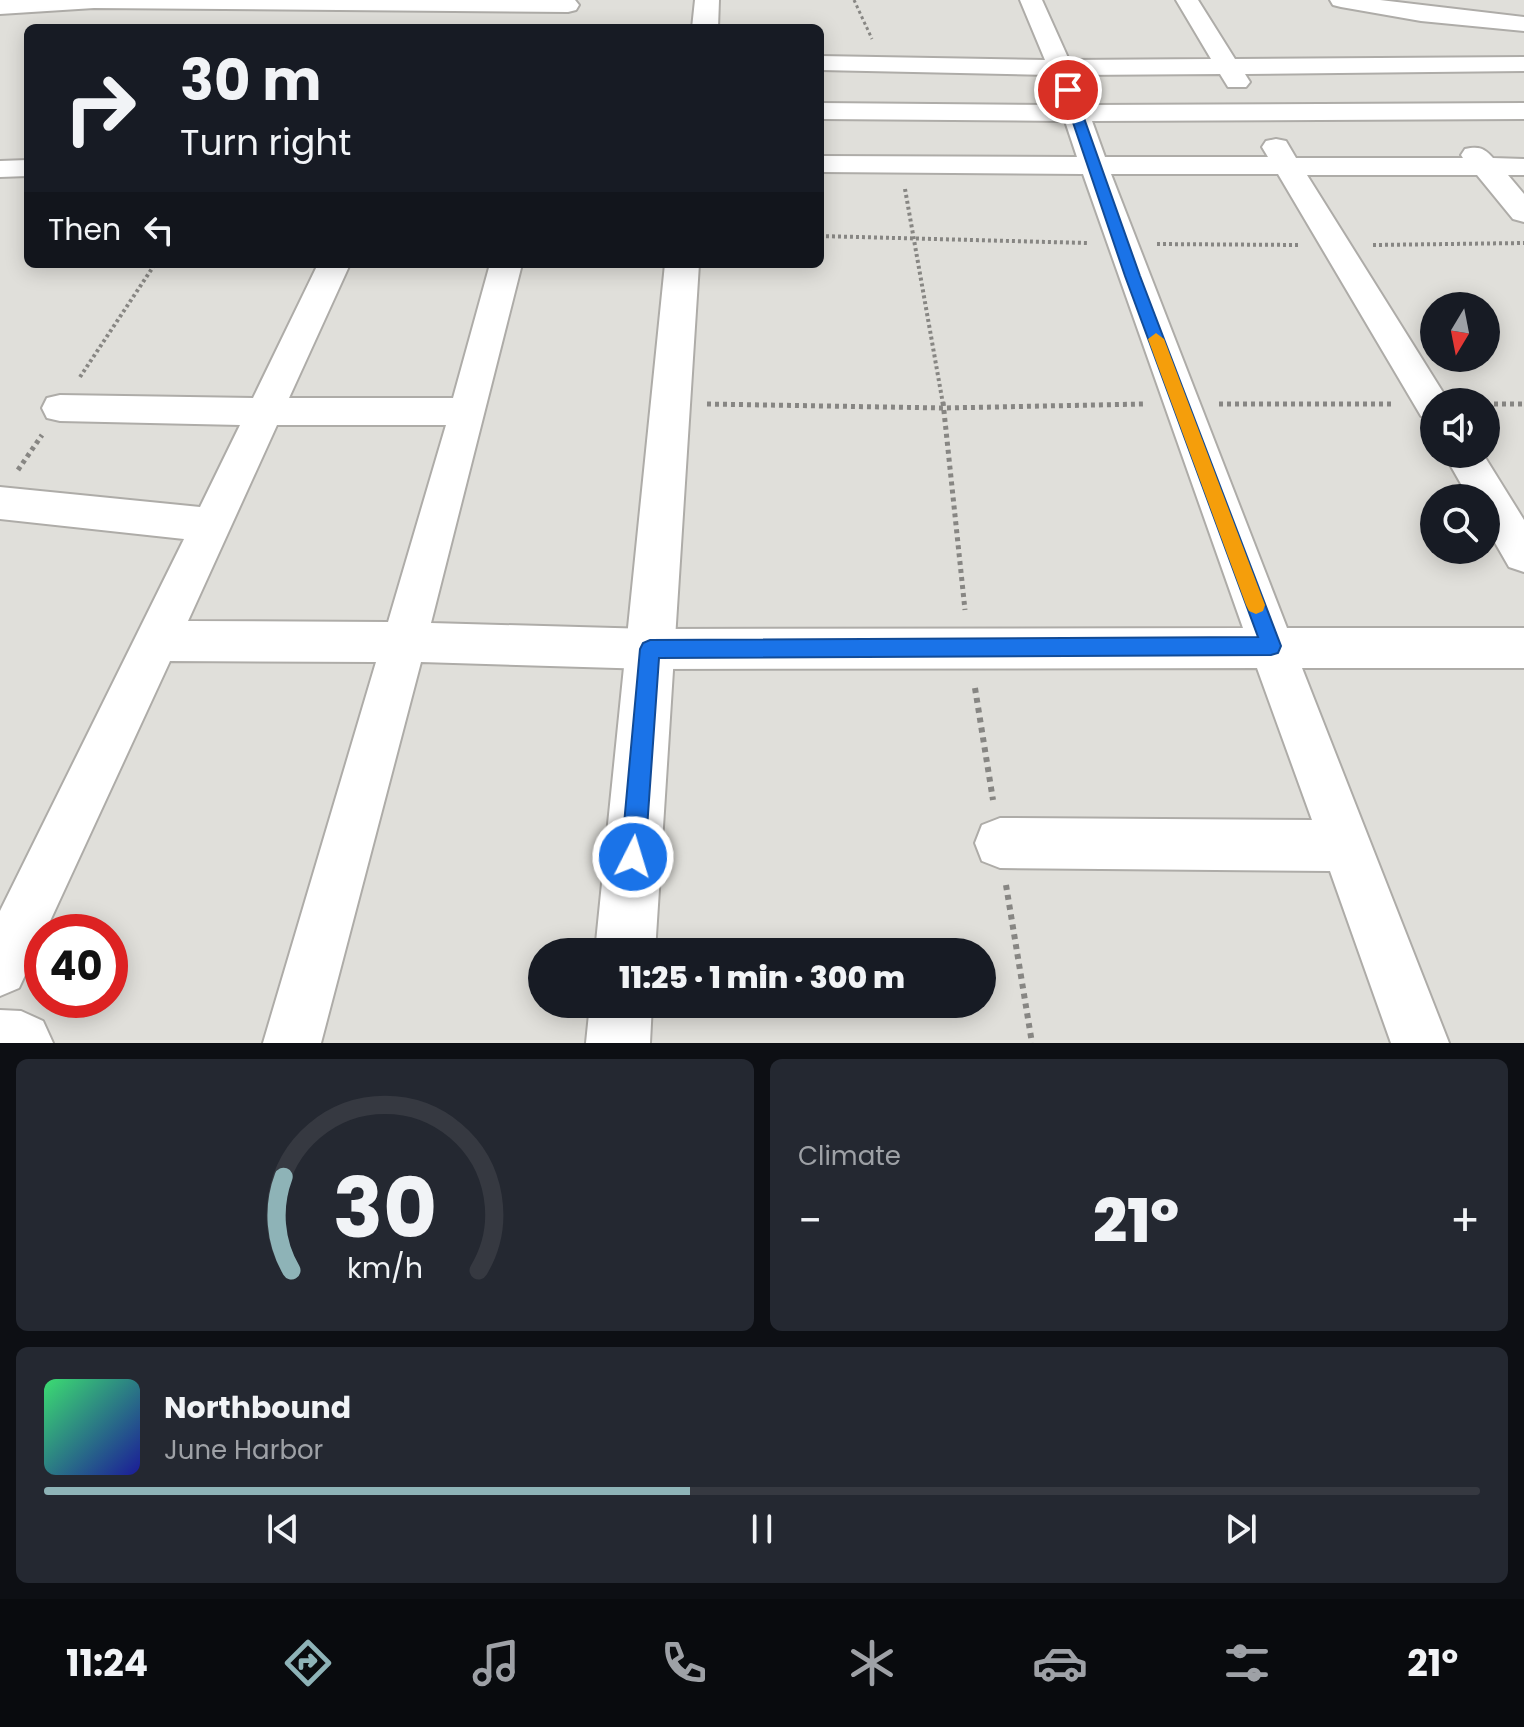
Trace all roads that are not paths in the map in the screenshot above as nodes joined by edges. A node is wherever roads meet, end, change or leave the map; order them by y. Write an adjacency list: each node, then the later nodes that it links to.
1 (707, 0): 10 (street)
2 (1031, 0): 16 (street)
3 (1187, 0): 15 (street)
4 (1341, 0): 11 (street)
5 (431, 2): 6 (street); 7 (street); 8 (street)
6 (569, 2): 9 (street)
7 (0, 7)
8 (436, 24)
9 (564, 24)
10 (705, 24)
11 (1524, 24)
12 (824, 63): 16 (street)
13 (1398, 64): 14 (street); 15 (street); 18 (street)
14 (1524, 64)
15 (1227, 65): 16 (street); 21 (street)
16 (1060, 68): 20 (street)
17 (824, 111): 20 (street)
18 (1437, 111): 19 (street); 21 (street); 25 (street)
19 (1524, 111)
20 (1076, 113): 21 (street); 24 (street)
21 (1256, 114): 23 (street)
22 (824, 164): 24 (street)
23 (1287, 165): 24 (street); 25 (street); 33 (street)
24 (1094, 166): 43 (street)
25 (1485, 167): 26 (street); 29 (street)
26 (1524, 167)
27 (24, 168): 28 (street)
28 (0, 169)
29 (1524, 213)
30 (332, 268): 36 (street)
31 (505, 268): 35 (street)
32 (682, 268): 45 (street)
33 (1422, 388)
34 (60, 408): 36 (street)
35 (468, 411): 36 (street); 42 (street)
36 (265, 412): 39 (street)
37 (1471, 468): 40 (street)
38 (0, 503): 39 (street)
39 (211, 525): 41 (street)
40 (1524, 555)
41 (157, 641): 42 (street); 49 (street)
42 (405, 642): 45 (street); 53 (street)
43 (1271, 646): 44 (street); 45 (street); 47 (street)
44 (1524, 648)
45 (650, 649): 48 (street)
46 (1000, 843): 47 (street)
47 (1346, 846): 55 (street)
48 (626, 938)
49 (0, 969)
50 (620, 1018): 54 (street)
51 (0, 1042): 52 (street)
52 (21, 1043)
53 (292, 1043)
54 (618, 1043)
55 (1420, 1043)

